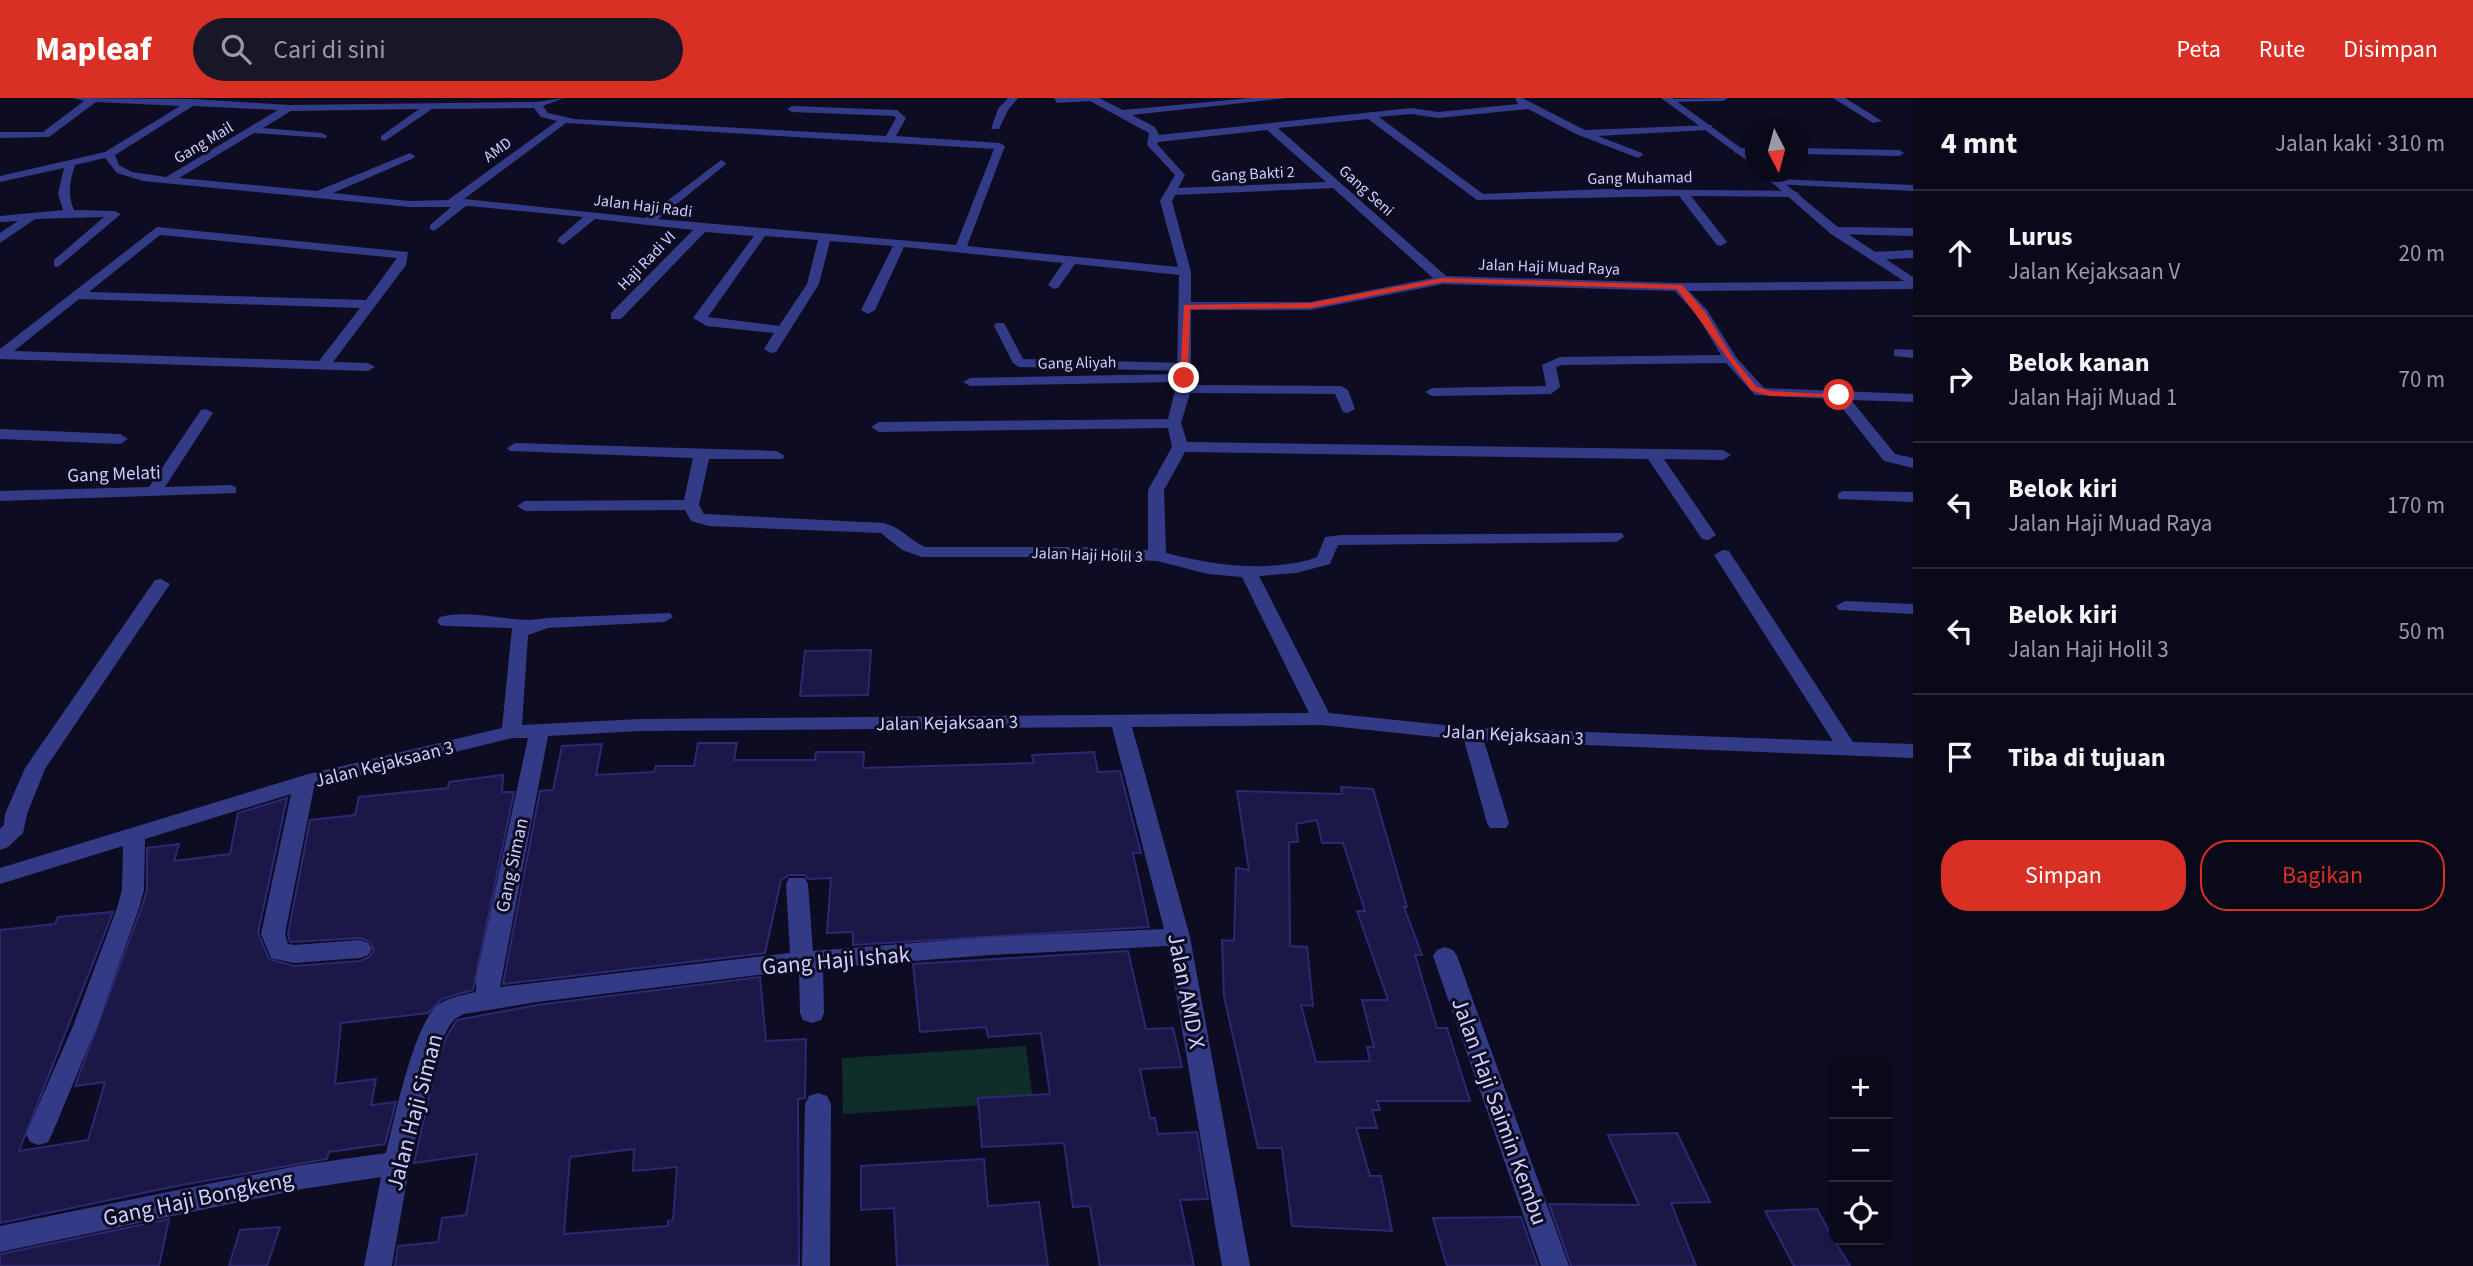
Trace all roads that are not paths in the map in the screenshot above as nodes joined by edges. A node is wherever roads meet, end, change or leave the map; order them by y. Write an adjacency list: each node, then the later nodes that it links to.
1 (78, 98): 11 (street)
2 (350, 98): 19 (street)
3 (559, 98): 15 (street)
4 (1013, 98): 27 (street)
5 (1092, 98): 13 (street); 22 (street)
6 (1282, 98): 22 (street)
7 (1514, 98): 17 (street)
8 (1667, 98): 9 (street); 28 (street)
9 (1723, 98)
10 (1838, 98): 25 (street)
11 (95, 99): 12 (street); 32 (street)
12 (189, 100): 14 (street); 41 (street)
13 (1057, 100)
14 (228, 101): 18 (street)
15 (537, 104): 16 (street); 24 (street)
16 (432, 105): 19 (street); 34 (street)
17 (1527, 106): 23 (street); 31 (street)
18 (289, 108): 19 (street); 29 (street, Gang Mail)
19 (335, 108)
20 (779, 108): 21 (street)
21 (792, 109): 30 (street); 35 (street)
22 (1124, 113): 36 (street)
23 (1371, 116): 26 (street); 54 (street, Gang Muhamad)
24 (563, 121): 30 (street); 59 (street, AMD)
25 (1877, 121)
26 (1269, 125): 36 (street); 50 (street, Gang Seni)
27 (995, 127)
28 (1708, 127): 31 (street); 38 (street)
29 (252, 130): 33 (street); 48 (street, Gang Mail)
30 (781, 133): 35 (street)
31 (1584, 133): 42 (street)
32 (0, 135)
33 (322, 136)
34 (385, 138)
35 (889, 139): 75 (street)
36 (1153, 139): 53 (street)
37 (1808, 150): 40 (street)
38 (1739, 151): 39 (street); 44 (street)
39 (1745, 151)
40 (1899, 153)
41 (109, 154): 45 (street); 48 (street, Jalan Haji Radi)
42 (1638, 155)
43 (410, 156): 57 (street)
44 (1745, 156)
45 (71, 162): 47 (street); 60 (street)
46 (722, 163): 64 (street)
47 (0, 179)
48 (169, 180): 51 (street, Jalan Haji Radi)
49 (1778, 182): 52 (street); 55 (street)
50 (1337, 185): 53 (street, Gang Bakti 2); 81 (street, Gang Seni)
51 (231, 187): 56 (street); 57 (street, Jalan Haji Radi)
52 (1913, 188)
53 (1170, 191): 80 (street)
54 (1682, 192): 55 (street, Gang Muhamad); 73 (street)
55 (1794, 194): 67 (street)
56 (212, 196)
57 (315, 196): 59 (street, Jalan Haji Radi)
58 (464, 202): 59 (street, Jalan Haji Radi); 61 (street, Jalan Haji Radi); 65 (street)
59 (450, 203)
60 (70, 213): 62 (street); 79 (street)
61 (592, 215): 64 (street, Jalan Haji Radi); 72 (street)
62 (32, 216): 63 (street); 71 (street)
63 (0, 219)
64 (648, 220): 66 (street, Jalan Haji Radi)
65 (435, 227)
66 (702, 228): 69 (street, Jalan Haji Radi); 89 (street, Haji Radi VI)
67 (1835, 231): 68 (street); 77 (street)
68 (1913, 232)
69 (762, 233): 70 (street, Jalan Haji Radi); 91 (street)
70 (825, 238): 74 (street, Jalan Haji Radi); 91 (street)
71 (0, 239)
72 (563, 241)
73 (1721, 242)
74 (900, 243): 75 (street, Jalan Haji Radi); 88 (street)
75 (960, 249): 78 (street, Jalan Haji Radi)
76 (1913, 254): 77 (street)
77 (1872, 256): 82 (street)
78 (1071, 261): 80 (street, Jalan Haji Radi); 83 (street)
79 (58, 263)
80 (1185, 272): 87 (street)
81 (1443, 280): 84 (street, Jalan Haji Muad Raya); 87 (street, Jalan Haji Muad Raya)
82 (1913, 284): 84 (street, Jalan Haji Muad Raya)
83 (1054, 285)
84 (1679, 287): 94 (street)
85 (75, 295): 86 (street); 86 (street); 93 (street)
86 (370, 303): 95 (street)
87 (1186, 306): 97 (street)
88 (868, 310)
89 (616, 316)
90 (1000, 326): 97 (lane)
91 (781, 330): 92 (street)
92 (771, 349)
93 (0, 355): 95 (street)
94 (1730, 359): 99 (street); 100 (street)
95 (323, 365): 96 (street)
96 (368, 367)
97 (1184, 378): 98 (street, Gang Aliyah); 103 (street, Gang Aliyah); 105 (street)
98 (970, 382)
99 (1432, 392)
100 (1760, 392): 101 (street)
101 (1839, 395): 102 (street); 115 (street)
102 (1913, 398)
103 (1348, 409)
104 (206, 413): 117 (street)
105 (1174, 423): 106 (street); 109 (street)
106 (879, 427)
107 (0, 434): 108 (street)
108 (120, 439)
109 (1180, 447): 112 (street); 126 (street, Jalan Haji Holil 3)
110 (515, 448): 111 (street)
111 (702, 453): 114 (street); 121 (street)
112 (1653, 454): 113 (street); 123 (street)
113 (1723, 455)
114 (777, 456)
115 (1913, 463)
116 (230, 490): 117 (street, Gang Melati)
117 (153, 493): 118 (street, Gang Melati)
118 (0, 496)
119 (1844, 496): 120 (street)
120 (1913, 497)
121 (691, 505): 122 (street); 126 (street, Jalan Haji Holil 3)
122 (525, 506)
123 (1708, 535)
124 (1616, 537): 127 (street)
125 (1723, 555): 139 (street)
126 (1157, 556): 127 (street)
127 (1248, 572): 134 (street)
128 (161, 584): 144 (street)
129 (1845, 606): 130 (street)
130 (1913, 609)
131 (664, 617): 133 (street)
132 (446, 621): 133 (street)
133 (529, 627): 137 (street)
134 (1322, 719): 135 (street, Jalan Kejaksaan 3); 138 (street, Jalan Kejaksaan 3)
135 (1120, 720): 136 (street, Jalan Kejaksaan 3); 147 (street, Jalan AMD X)
136 (539, 731): 137 (street, Jalan Kejaksaan 3); 151 (street, Gang Siman)
137 (512, 732): 141 (street, Jalan Kejaksaan 3)
138 (1472, 734): 139 (street, Jalan Kejaksaan 3); 142 (street)
139 (1847, 748): 140 (street, Jalan Kejaksaan 3)
140 (1913, 751)
141 (304, 783): 143 (street, Jalan Kejaksaan 3); 148 (street)
142 (1498, 823)
143 (134, 835): 145 (street, Jalan Kejaksaan 3); 154 (street)
144 (0, 842)
145 (0, 876)
146 (797, 884): 150 (street)
147 (1178, 937): 150 (street, Gang Haji Ishak); 159 (street, Jalan AMD X)
148 (360, 949)
149 (1445, 956): 160 (street, Jalan Haji Saimin Kembu)
150 (806, 960): 151 (street, Gang Haji Ishak); 152 (street)
151 (496, 996): 155 (street, Jalan Haji Siman)
152 (812, 1013)
153 (818, 1104): 158 (street)
154 (39, 1135)
155 (397, 1163): 156 (street, Gang Haji Bongkeng); 157 (street, Jalan Haji Siman)
156 (0, 1240)
157 (378, 1266)
158 (816, 1266)
159 (1236, 1266)
160 (1555, 1266)

